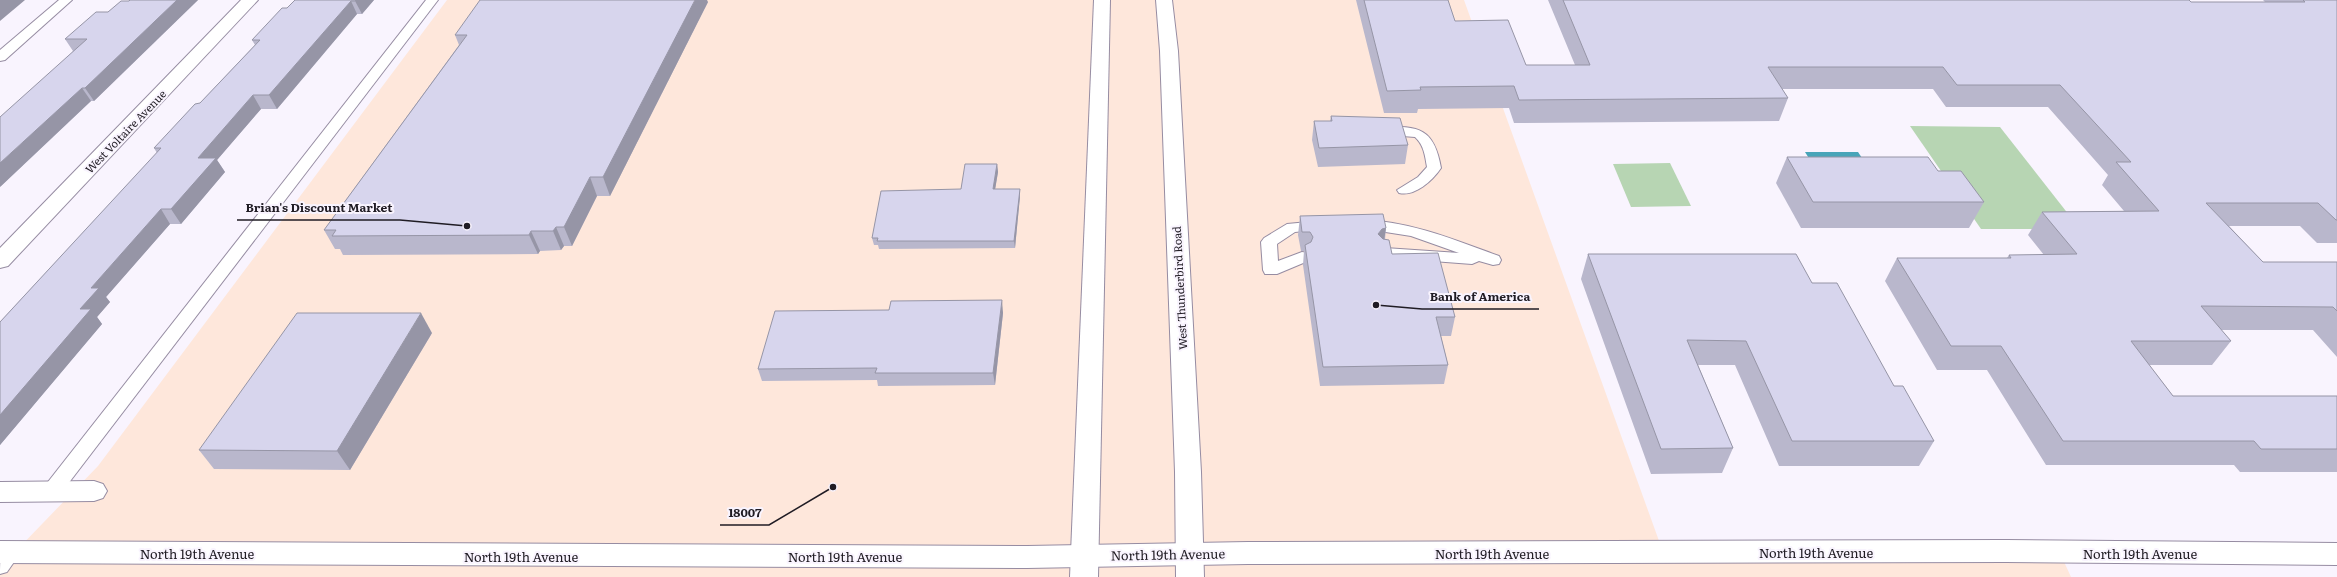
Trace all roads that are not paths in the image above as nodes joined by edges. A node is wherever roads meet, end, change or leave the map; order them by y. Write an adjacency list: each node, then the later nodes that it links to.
1 (66, 0): 6 (lane)
2 (250, 0): 13 (main road, West Voltaire Avenue)
3 (432, 0): 16 (lane)
4 (1102, 0): 19 (main road)
5 (1164, 0): 20 (main road, West Thunderbird Road)
6 (0, 57)
7 (1370, 131): 8 (lane)
8 (1404, 190)
9 (1338, 226): 12 (lane)
10 (1353, 226): 11 (lane)
11 (1385, 253)
12 (1302, 257)
13 (0, 262)
14 (94, 491): 16 (main road)
15 (0, 492): 16 (main road)
16 (50, 492)
17 (2337, 554): 20 (main road, North 19th Avenue)
18 (4, 557): 19 (main road, North 19th Avenue)
19 (1084, 566): 20 (main road, North 19th Avenue)
20 (1190, 566)

